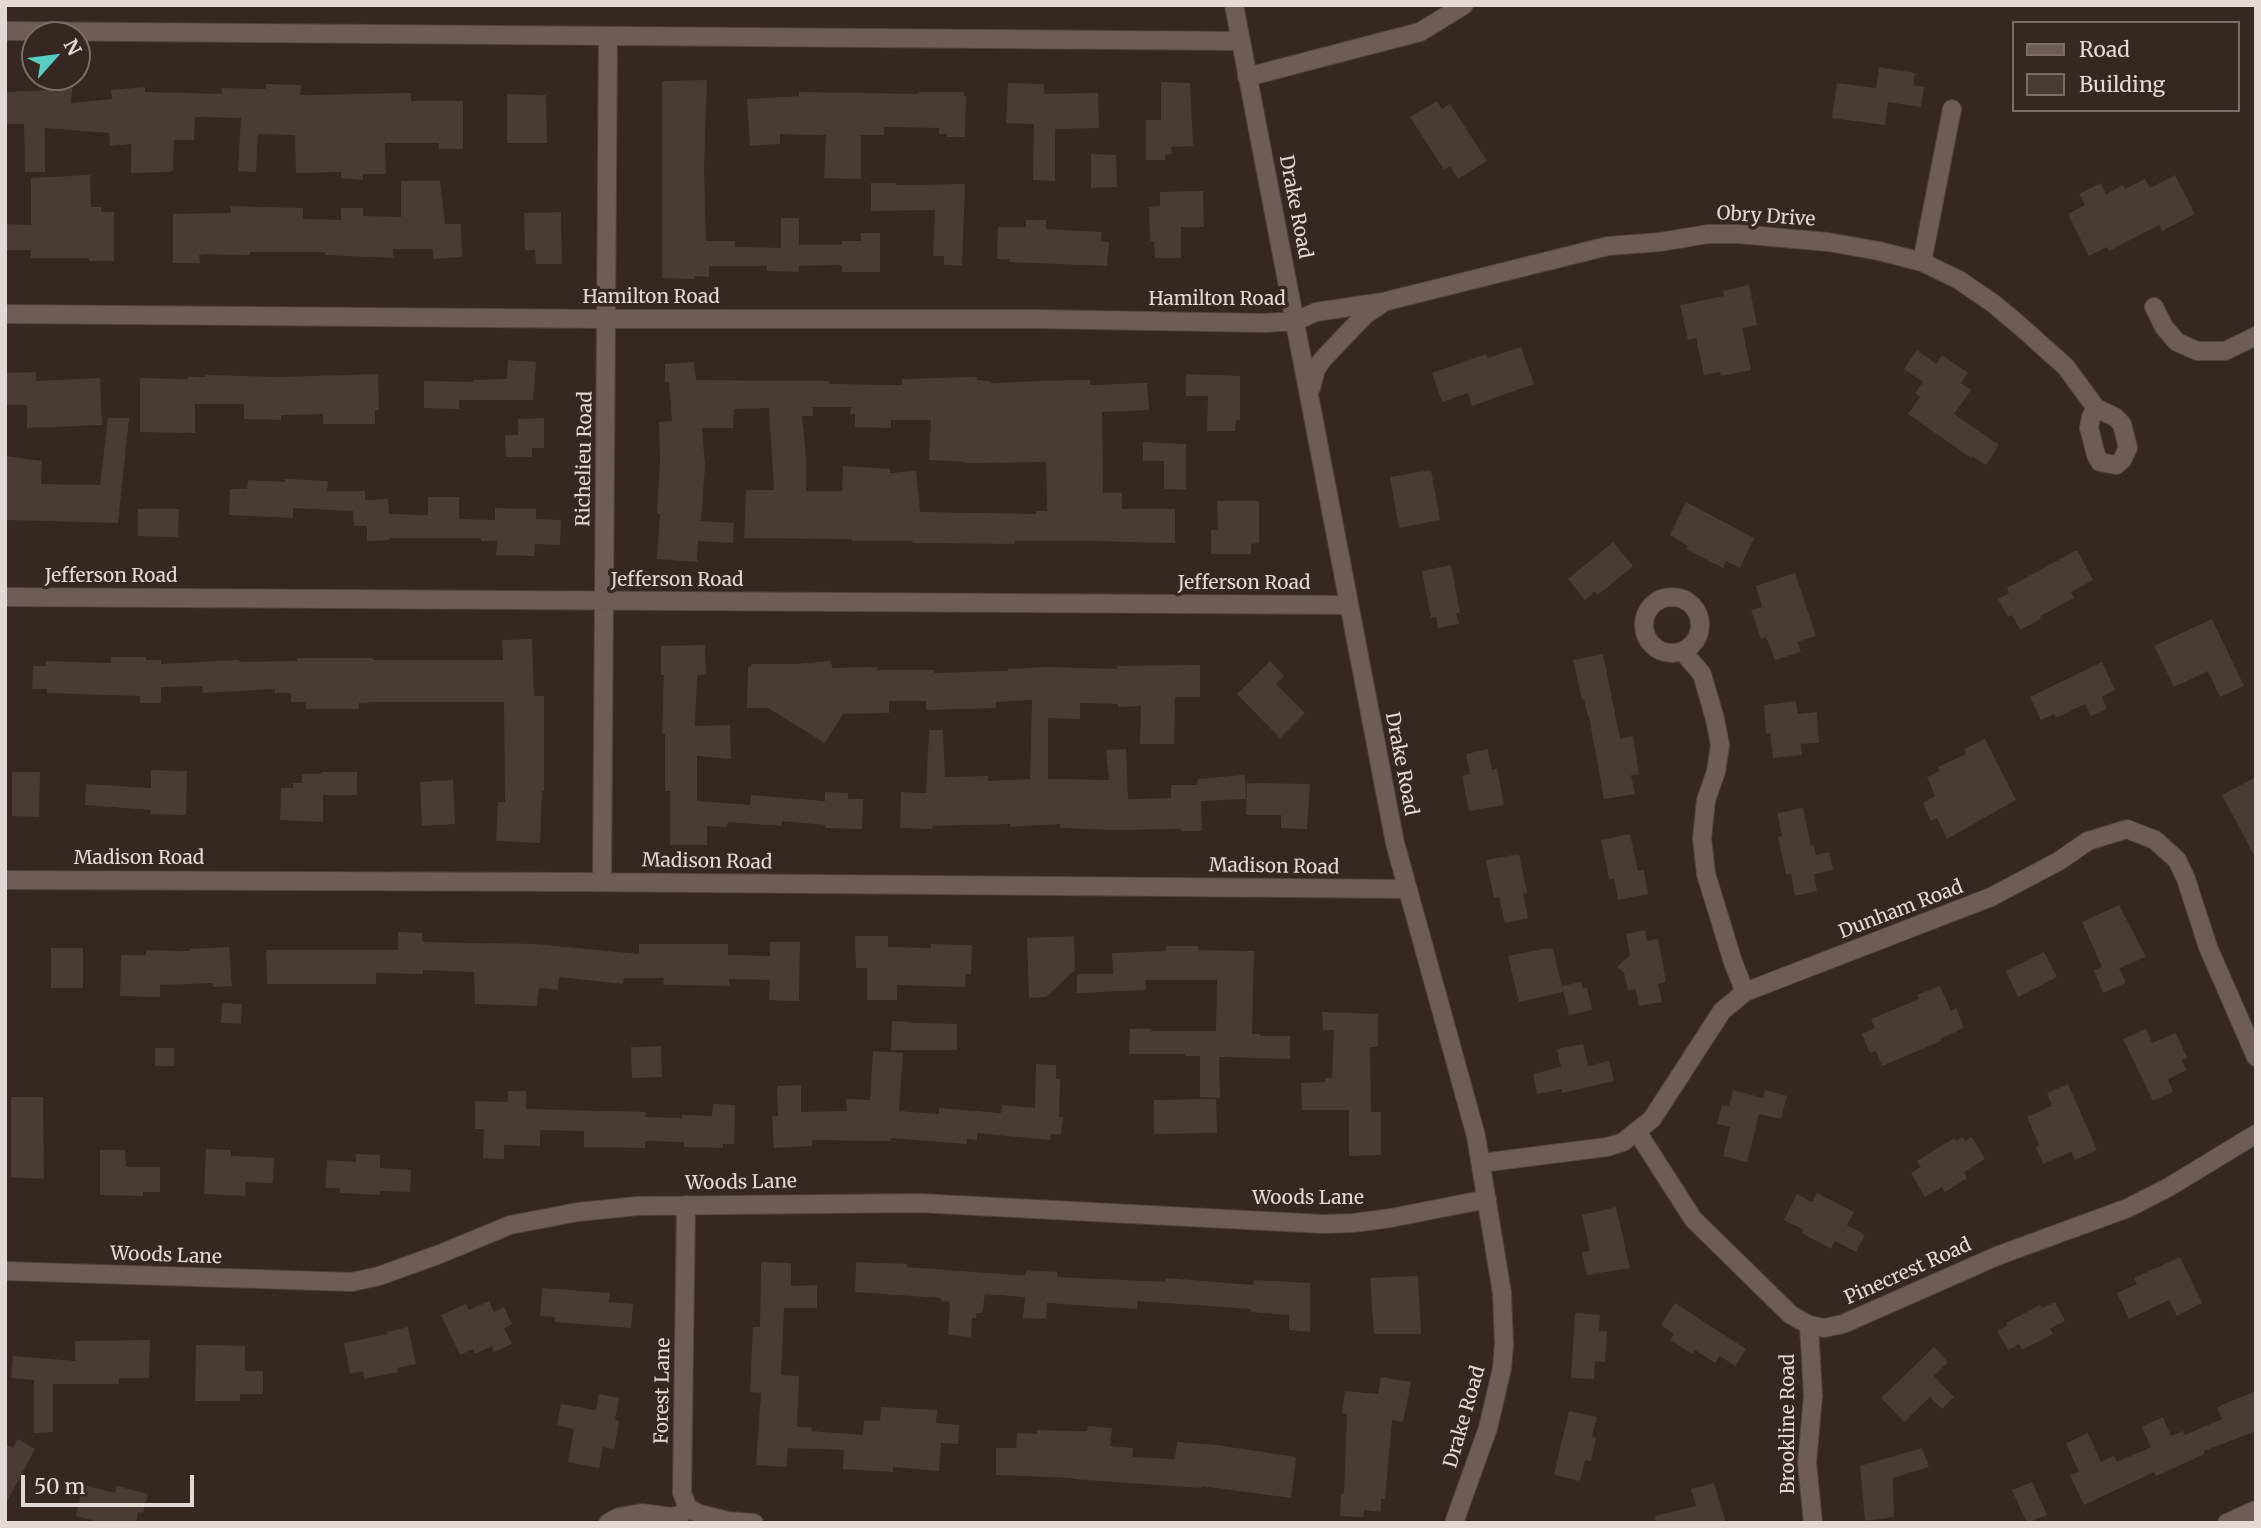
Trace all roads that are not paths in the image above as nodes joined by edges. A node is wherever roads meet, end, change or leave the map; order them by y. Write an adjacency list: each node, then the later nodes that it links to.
1 (1234, 5): 5 (street, Drake Road)
2 (1464, 5): 6 (street)
3 (5, 31): 4 (street)
4 (608, 36): 5 (street); 12 (street, Richelieu Road)
5 (1240, 41): 6 (street, Drake Road)
6 (1247, 77): 13 (street, Drake Road)
7 (1952, 109): 8 (street)
8 (1922, 262): 9 (street, Obry Drive); 16 (street, Obry Drive)
9 (1383, 302): 13 (street, Obry Drive); 15 (street, Obry Drive)
10 (2154, 307): 14 (street)
11 (5, 314): 12 (street, Hamilton Road)
12 (608, 319): 13 (street, Hamilton Road); 18 (street, Richelieu Road)
13 (1296, 321): 15 (street, Drake Road)
14 (2256, 336)
15 (1310, 396): 19 (street, Drake Road)
16 (2096, 408)
17 (5, 597): 18 (street, Jefferson Road)
18 (605, 601): 19 (street, Jefferson Road); 22 (street, Richelieu Road)
19 (1349, 605): 23 (street, Drake Road)
20 (1683, 652): 24 (street)
21 (5, 880): 22 (street, Madison Road)
22 (603, 882): 23 (street, Madison Road)
23 (1408, 889): 28 (street, Drake Road)
24 (1745, 992): 25 (street, Dunham Road); 26 (street, Dunham Road)
25 (2256, 1057)
26 (1637, 1133): 28 (street, Dunham Road); 32 (street)
27 (2256, 1134): 32 (street, Pinecrest Road)
28 (1481, 1163): 29 (street, Drake Road)
29 (1487, 1199): 30 (street, Woods Lane); 37 (street, Drake Road)
30 (686, 1205): 31 (street, Woods Lane); 33 (street, Forest Lane)
31 (5, 1272)
32 (1809, 1325): 38 (street, Brookline Road)
33 (688, 1508): 35 (street); 36 (street)
34 (2256, 1510): 39 (street)
35 (608, 1523)
36 (754, 1523)
37 (1454, 1523)
38 (1813, 1523)
39 (2227, 1523)

